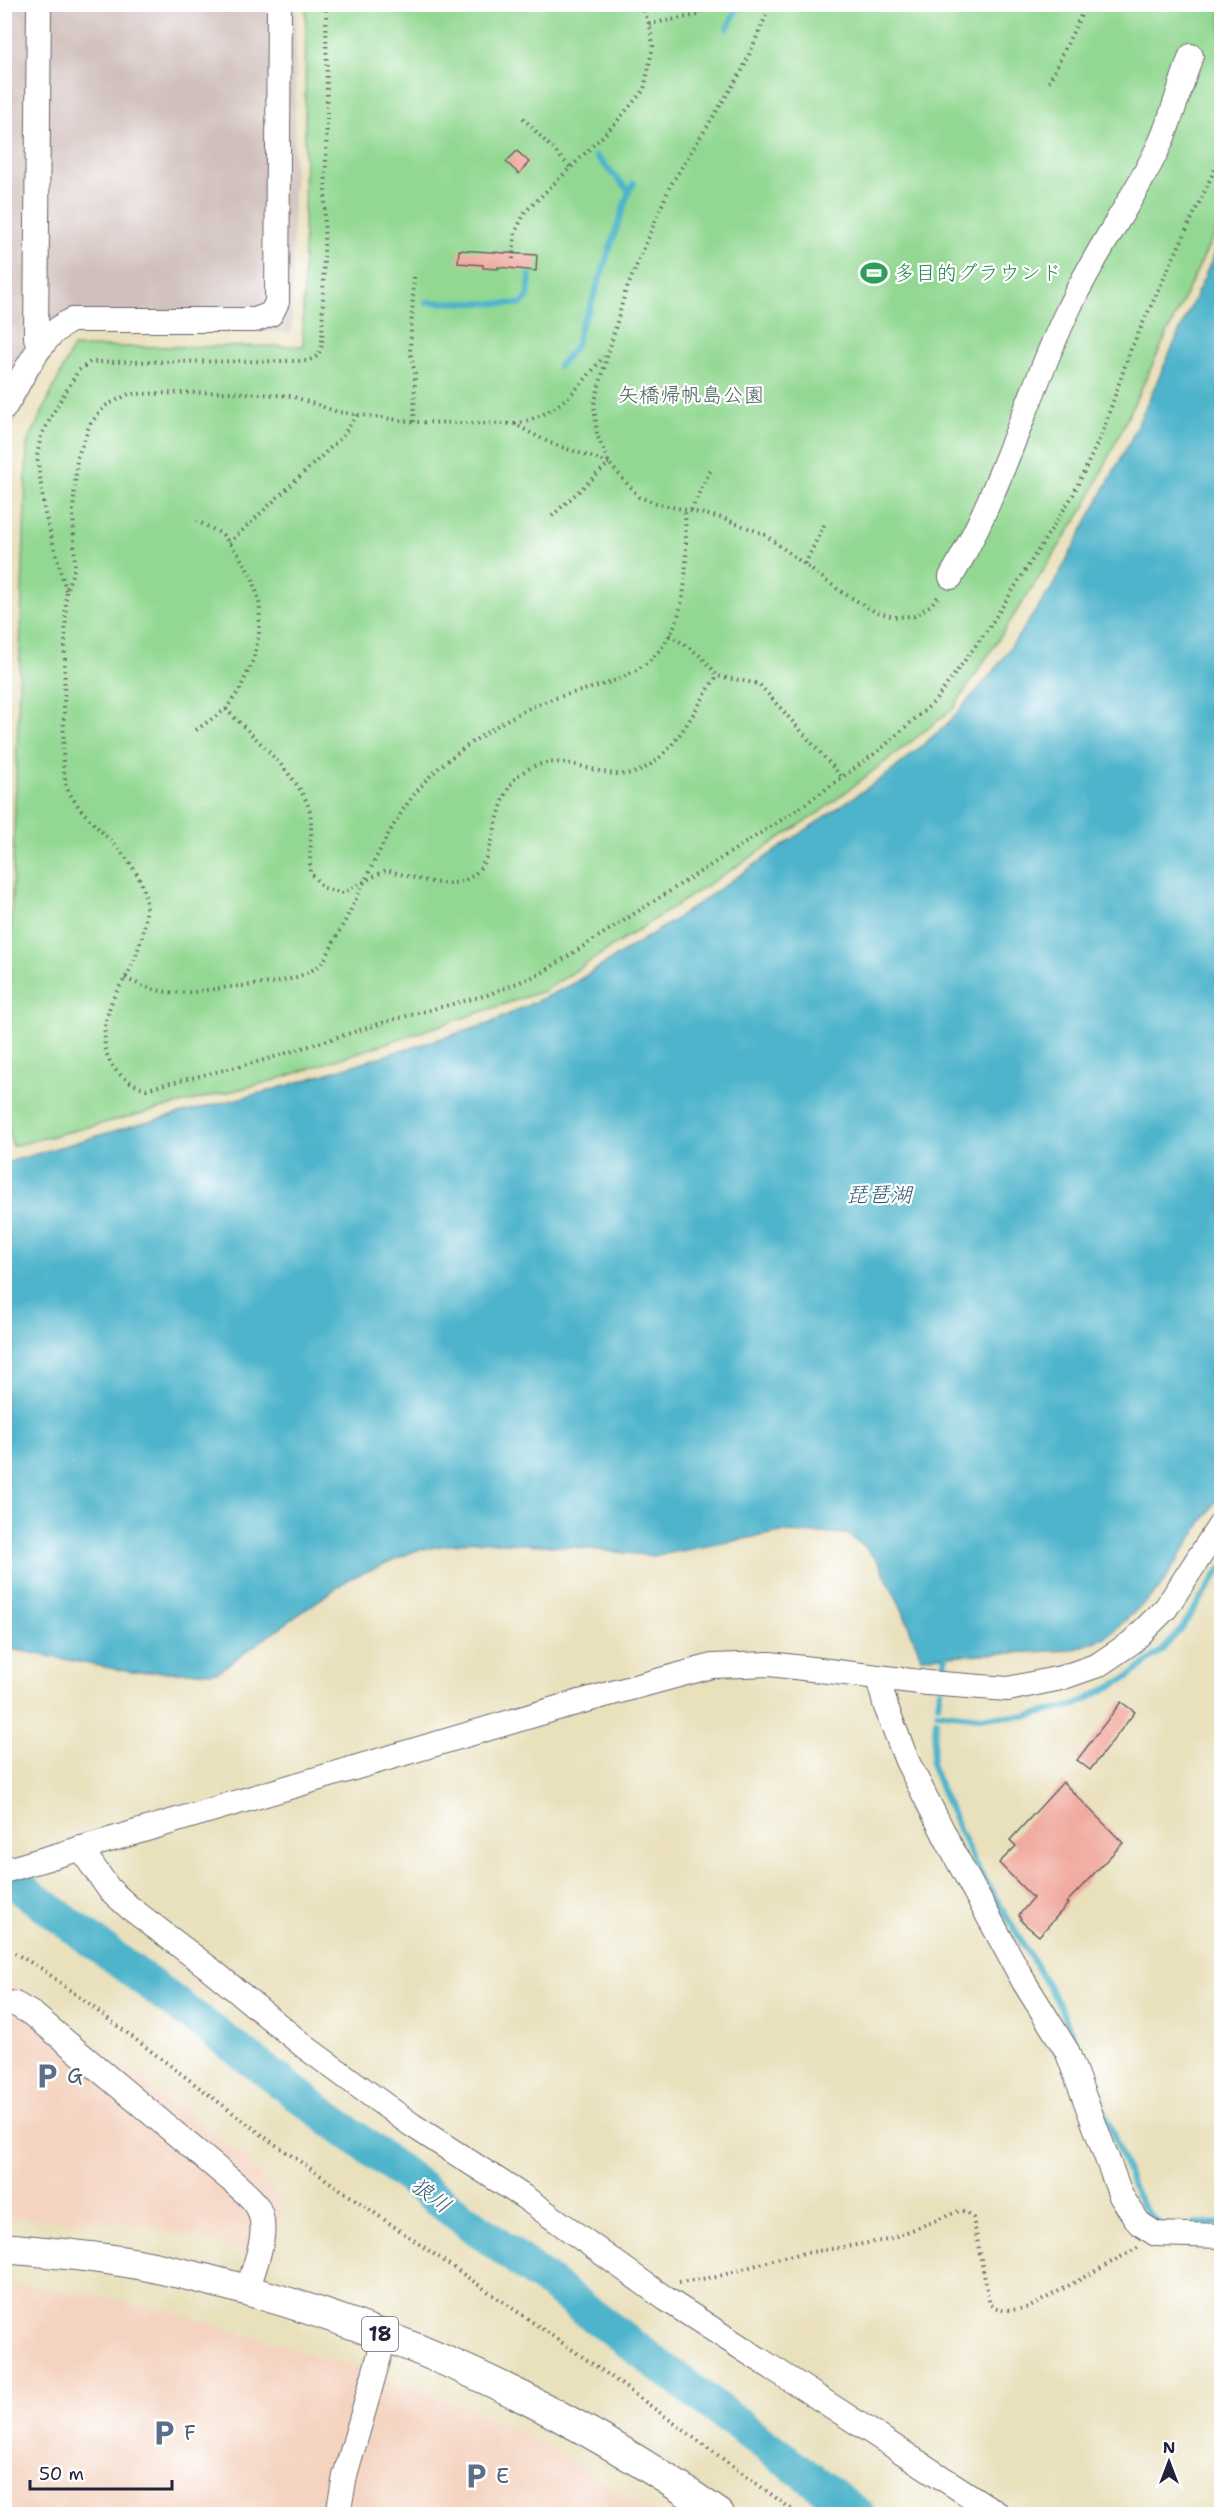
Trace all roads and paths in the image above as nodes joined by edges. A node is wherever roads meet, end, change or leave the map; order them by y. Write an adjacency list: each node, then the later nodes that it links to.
1 (39, 4): 15 (street)
2 (279, 4): 15 (street)
3 (641, 4): 7 (path)
4 (708, 4): 7 (path)
5 (771, 4): 16 (path)
6 (1083, 11): 9 (path)
7 (649, 24): 12 (path)
8 (1191, 56): 30 (street)
9 (1049, 82)
10 (523, 118): 12 (path)
11 (1221, 154): 35 (path)
12 (570, 167): 13 (path)
13 (513, 259)
14 (414, 277): 19 (path)
15 (42, 346): 17 (street)
16 (607, 353): 20 (path); 21 (path)
17 (4, 408)
18 (357, 414): 19 (path); 28 (path); 37 (path)
19 (414, 422): 20 (path)
20 (514, 424): 21 (path)
21 (609, 463): 23 (path); 25 (path)
22 (712, 467): 24 (path)
23 (685, 508): 24 (path); 31 (path)
24 (691, 510): 29 (path)
25 (552, 516)
26 (197, 522): 28 (path)
27 (825, 523): 29 (path)
28 (229, 543): 33 (path)
29 (805, 564): 30 (path)
30 (951, 577)
31 (669, 635): 32 (path); 36 (path)
32 (717, 676): 35 (path); 36 (path)
33 (226, 709): 34 (path); 36 (path)
34 (196, 730)
35 (842, 777): 37 (path)
36 (366, 879): 37 (path)
37 (125, 978)
38 (1219, 1530): 39 (street)
39 (879, 1678): 40 (street); 44 (street)
40 (80, 1848): 41 (street); 48 (street)
41 (4, 1871)
42 (4, 1947): 53 (path)
43 (4, 2002): 47 (street)
44 (1156, 2234): 45 (street); 48 (path)
45 (1221, 2236)
46 (4, 2248): 47 (main road, 18)
47 (247, 2291): 49 (main road, 18)
48 (666, 2299): 54 (street)
49 (385, 2336): 50 (street); 52 (main road, 18)
50 (338, 2514): 51 (street)
51 (359, 2514)
52 (719, 2514)
53 (798, 2514)
54 (998, 2514)

